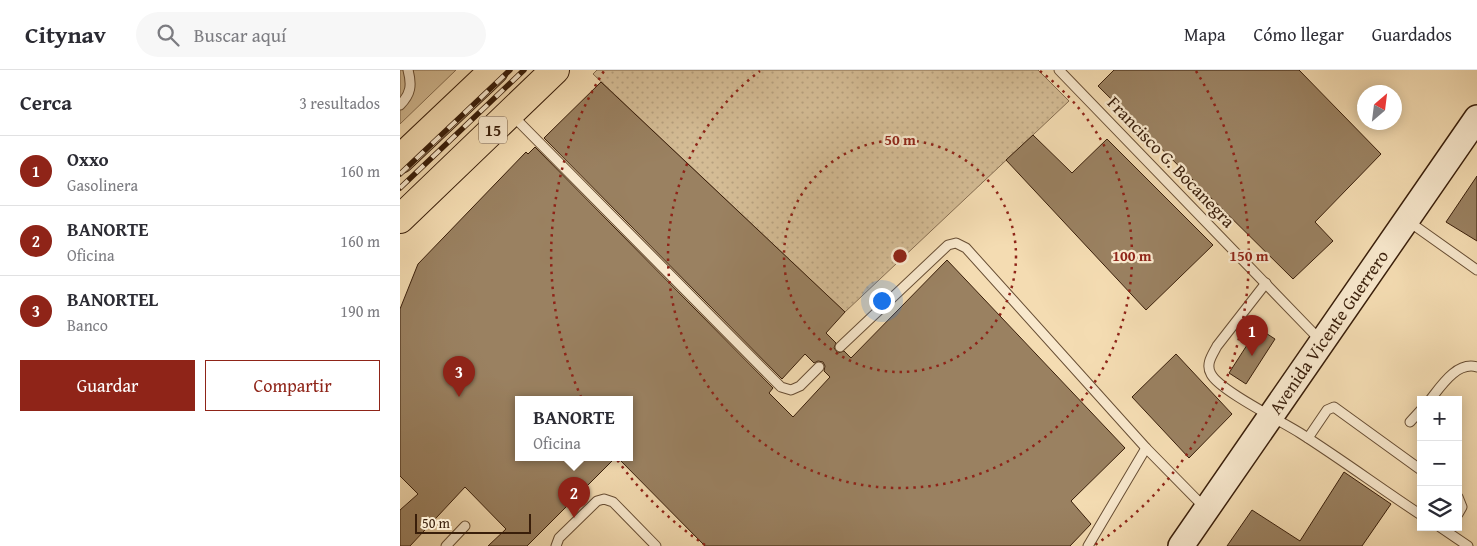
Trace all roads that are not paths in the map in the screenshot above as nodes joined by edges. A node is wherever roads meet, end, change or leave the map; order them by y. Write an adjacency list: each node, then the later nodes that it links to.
1 (408, 70): 5 (lane)
2 (494, 70): 6 (highway, 15)
3 (555, 70): 7 (highway, 15)
4 (1059, 70): 16 (lane, Francisco G. Bocanegra)
5 (400, 105)
6 (458, 105): 9 (highway); 10 (highway, 15)
7 (510, 114): 11 (highway, 15); 20 (lane)
8 (1477, 118): 13 (main road, Avenida Vicente Guerrero)
9 (400, 139)
10 (400, 159)
11 (431, 190): 12 (highway, 15); 14 (highway)
12 (400, 219)
13 (1406, 219): 15 (lane); 17 (main road, Avenida Vicente Guerrero)
14 (400, 240)
15 (1477, 270)
16 (1266, 283): 17 (lane, Francisco G. Bocanegra); 23 (lane)
17 (1322, 342): 23 (main road, Avenida Vicente Guerrero)
18 (840, 347): 26 (lane)
19 (1477, 366): 21 (lane)
20 (819, 367)
21 (1434, 396)
22 (1417, 414): 24 (lane)
23 (1271, 416): 25 (lane); 28 (main road, Avenida Vicente Guerrero)
24 (1410, 422)
25 (1308, 438): 27 (lane); 29 (lane)
26 (1146, 448): 28 (lane); 35 (lane)
27 (1417, 467)
28 (1206, 510): 36 (main road, Avenida Vicente Guerrero)
29 (1417, 512)
30 (466, 526): 32 (lane)
31 (1449, 531): 37 (lane)
32 (446, 546)
33 (556, 546): 34 (lane)
34 (656, 546)
35 (1088, 546)
36 (1181, 546)
37 (1468, 546)

